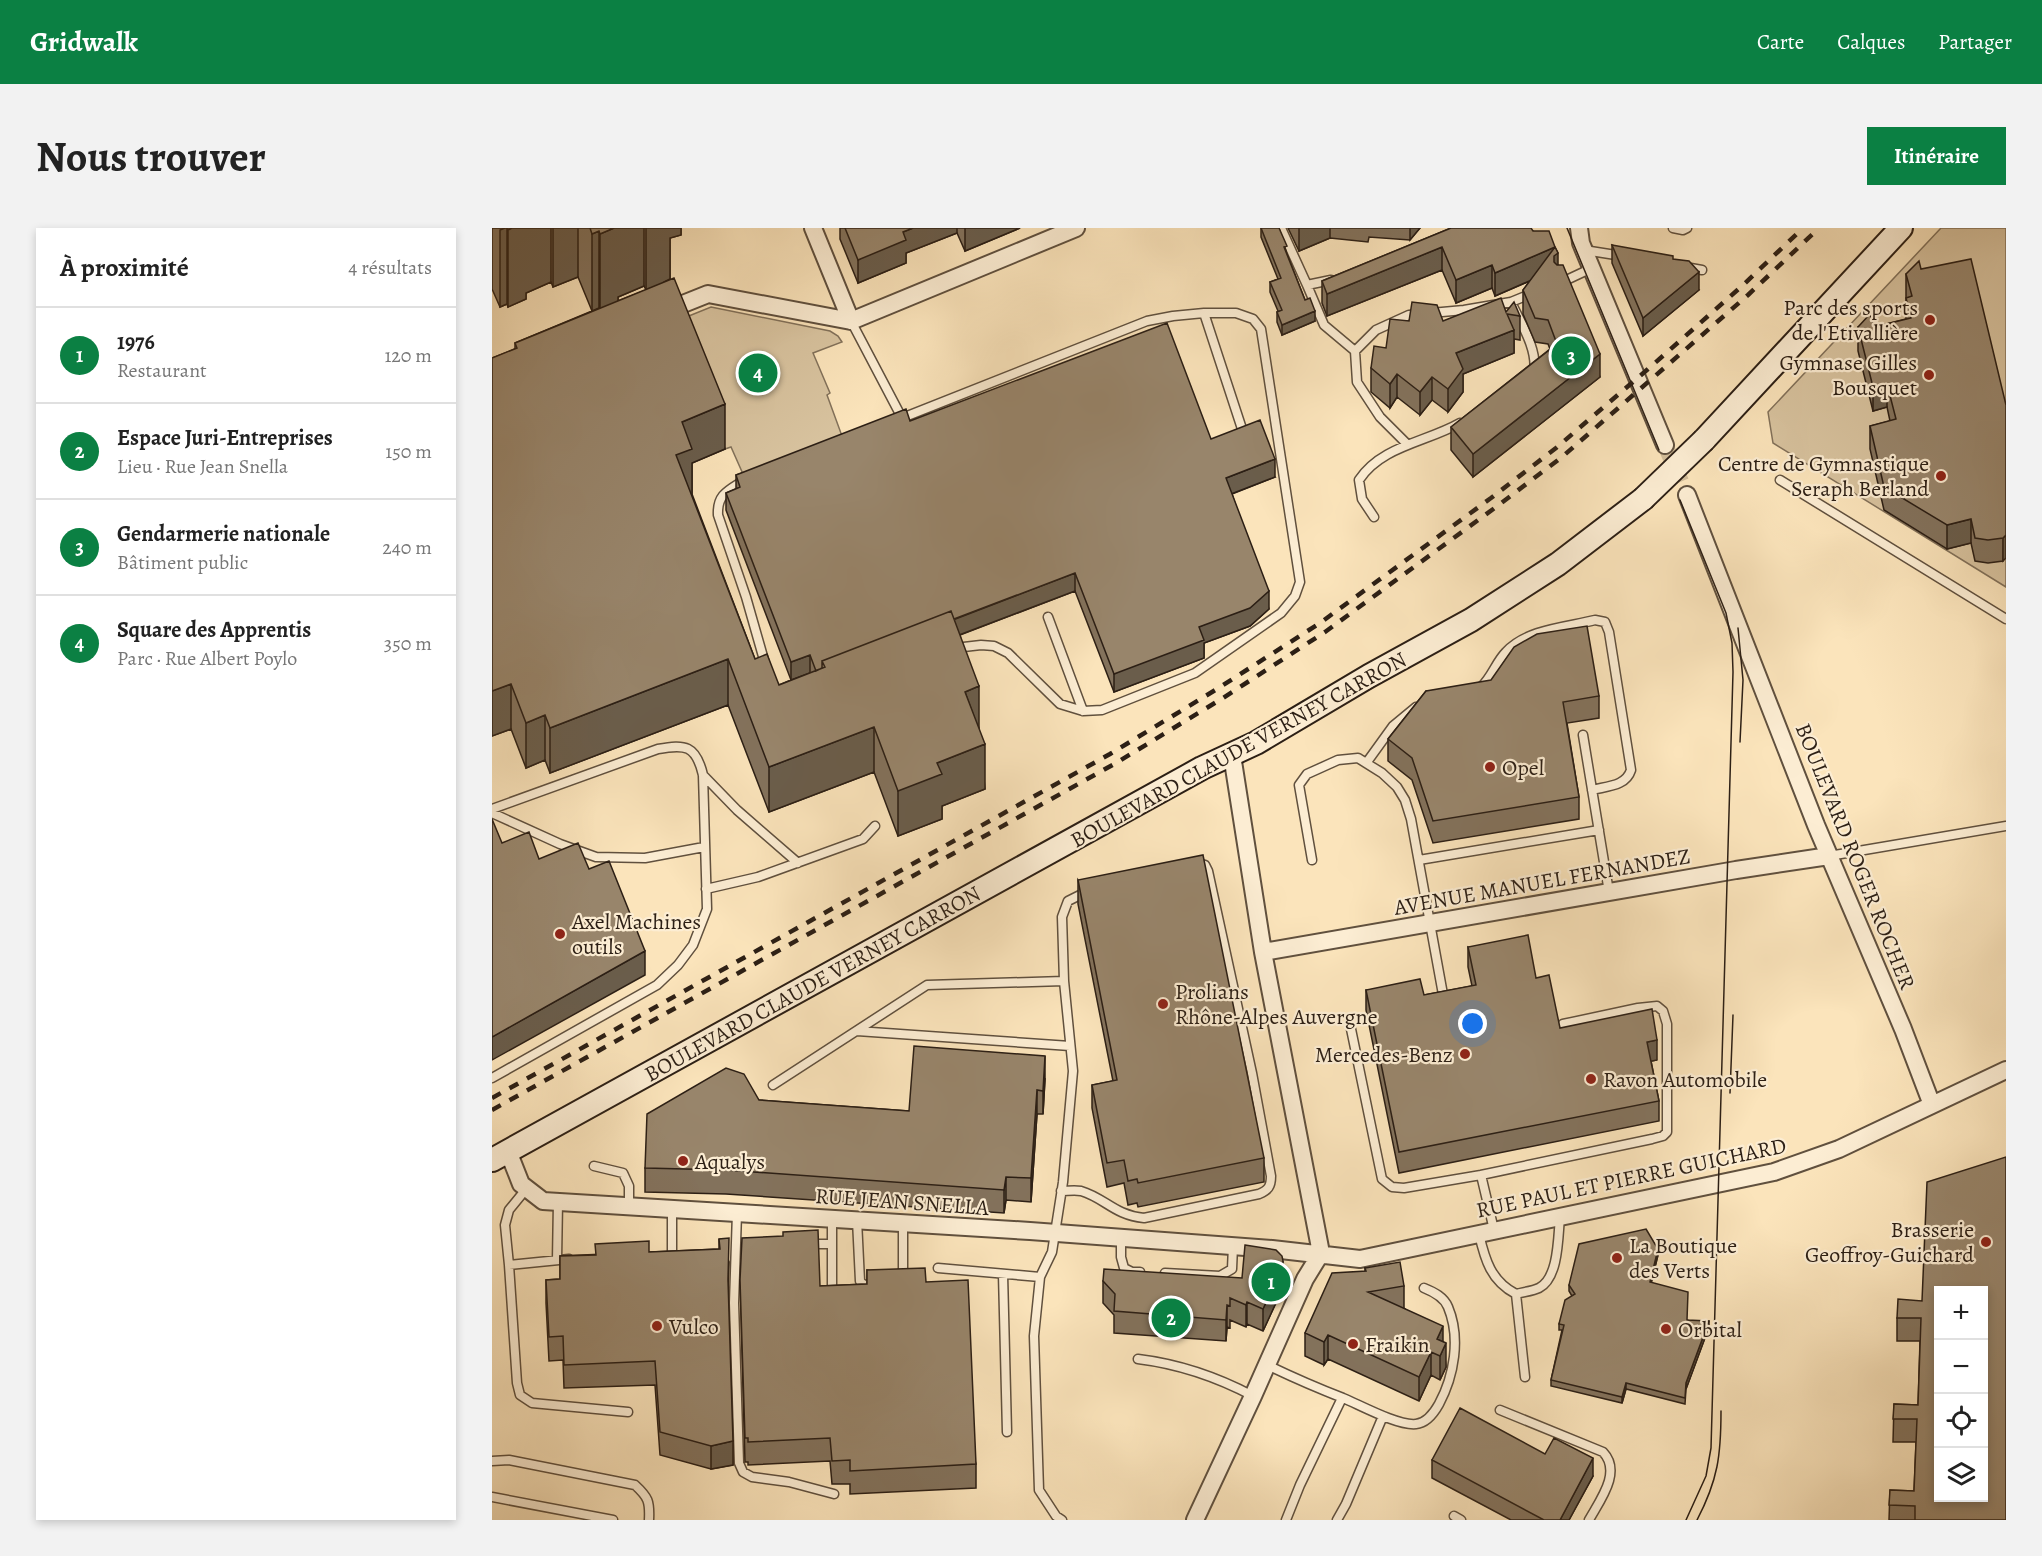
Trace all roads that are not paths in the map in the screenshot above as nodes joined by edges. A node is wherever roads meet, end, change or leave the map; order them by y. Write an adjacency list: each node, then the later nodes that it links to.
1 (813, 228): 19 (street)
2 (1076, 228): 19 (street)
3 (1281, 228): 14 (lane)
4 (1673, 228): 5 (lane)
5 (1687, 228)
6 (1901, 228): 36 (main road, BOULEVARD CLAUDE VERNEY CARRON, bridge)
7 (1582, 240): 8 (lane); 10 (street)
8 (1632, 258)
9 (1679, 266): 11 (lane)
10 (1592, 268): 13 (lane); 26 (street)
11 (1702, 270)
12 (1343, 277): 14 (lane)
13 (1560, 283)
14 (1307, 285): 20 (lane)
15 (1528, 296): 16 (lane)
16 (1511, 302): 20 (lane); 21 (lane)
17 (1204, 313): 23 (lane); 24 (lane); 34 (lane)
18 (651, 316): 19 (street)
19 (851, 321): 23 (lane)
20 (1355, 351): 25 (lane)
21 (1527, 381)
22 (1473, 416): 25 (lane)
23 (902, 418): 34 (lane)
24 (1244, 435)
25 (1407, 444): 29 (lane)
26 (1665, 445)
27 (1780, 480): 31 (lane)
28 (1686, 495): 45 (street, BOULEVARD ROGER ROCHER)
29 (1374, 517)
30 (1048, 617): 34 (lane)
31 (2006, 619)
32 (1469, 692): 39 (lane)
33 (1426, 702): 37 (lane)
34 (1083, 711)
35 (1583, 735): 39 (lane)
36 (1232, 755): 54 (street); 65 (main road, BOULEVARD CLAUDE VERNEY CARRON)
37 (1367, 762): 46 (lane); 47 (lane)
38 (703, 775): 40 (lane); 44 (lane); 49 (lane)
39 (1592, 790): 43 (lane)
40 (492, 811): 44 (lane)
41 (875, 826): 49 (lane)
42 (2006, 826): 45 (lane)
43 (1599, 830): 47 (lane); 52 (lane)
44 (704, 846): 51 (lane)
45 (1829, 855): 52 (street, AVENUE MANUEL FERNANDEZ); 64 (street, BOULEVARD ROGER ROCHER)
46 (1312, 860)
47 (1419, 860): 53 (lane)
48 (1187, 861): 69 (lane)
49 (798, 863): 51 (lane)
50 (1101, 885): 55 (lane)
51 (706, 889): 62 (lane)
52 (1609, 892): 53 (street, AVENUE MANUEL FERNANDEZ)
53 (1429, 923): 54 (street, AVENUE MANUEL FERNANDEZ); 56 (lane)
54 (1263, 952): 89 (street)
55 (1064, 981): 59 (lane); 60 (lane)
56 (1444, 1003)
57 (1563, 1023): 67 (lane)
58 (1351, 1029): 67 (lane)
59 (857, 1031): 60 (lane); 63 (lane)
60 (1070, 1046): 69 (lane)
61 (2006, 1070): 64 (street, RUE PAUL ET PIERRE GUICHARD)
62 (492, 1078)
63 (772, 1086)
64 (1932, 1105): 74 (street, RUE PAUL ET PIERRE GUICHARD)
65 (500, 1155): 68 (street)
66 (594, 1166): 71 (lane)
67 (1481, 1176): 78 (lane)
68 (527, 1188): 70 (street, RUE JEAN SNELLA); 92 (lane)
69 (1061, 1191): 79 (lane)
70 (558, 1202): 71 (street, RUE JEAN SNELLA); 91 (lane)
71 (629, 1206): 72 (street, RUE JEAN SNELLA)
72 (672, 1209): 73 (street, RUE JEAN SNELLA); 86 (lane)
73 (737, 1213): 75 (street, RUE JEAN SNELLA); 83 (lane)
74 (1560, 1216): 78 (street, RUE PAUL ET PIERRE GUICHARD); 99 (lane)
75 (832, 1219): 76 (street, RUE JEAN SNELLA); 82 (lane)
76 (857, 1220): 77 (street, RUE JEAN SNELLA); 96 (lane)
77 (903, 1223): 79 (street, RUE JEAN SNELLA); 97 (lane)
78 (1487, 1232): 89 (street, RUE PAUL ET PIERRE GUICHARD); 99 (lane)
79 (1055, 1233): 80 (street, RUE JEAN SNELLA); 95 (lane)
80 (1120, 1238): 85 (street, RUE JEAN SNELLA); 85 (lane)
81 (800, 1244): 82 (lane)
82 (832, 1244): 100 (lane)
83 (736, 1246): 84 (lane); 111 (lane)
84 (746, 1246)
85 (1233, 1246): 89 (street, RUE JEAN SNELLA)
86 (672, 1252): 87 (lane); 88 (lane)
87 (681, 1252)
88 (660, 1253)
89 (1321, 1253): 102 (street)
90 (580, 1258): 91 (lane)
91 (557, 1260): 92 (lane)
92 (509, 1264): 107 (lane)
93 (938, 1268): 94 (lane)
94 (1003, 1274): 95 (lane); 109 (lane)
95 (1040, 1277): 115 (lane)
96 (886, 1283)
97 (897, 1283)
98 (1424, 1288): 108 (lane)
99 (1516, 1294): 103 (lane)
100 (832, 1299)
101 (1138, 1359): 104 (lane)
102 (1267, 1365): 104 (street); 105 (lane)
103 (1525, 1377)
104 (1254, 1396): 116 (street)
105 (1342, 1398): 108 (lane); 117 (lane)
106 (1500, 1410): 119 (lane)
107 (628, 1412)
108 (1383, 1416): 118 (lane)
109 (1007, 1432)
110 (492, 1461): 114 (lane)
111 (834, 1494)
112 (492, 1497): 113 (lane)
113 (613, 1520)
114 (649, 1520)
115 (1062, 1520)
116 (1195, 1520)
117 (1286, 1520)
118 (1337, 1520)
119 (1589, 1520)

